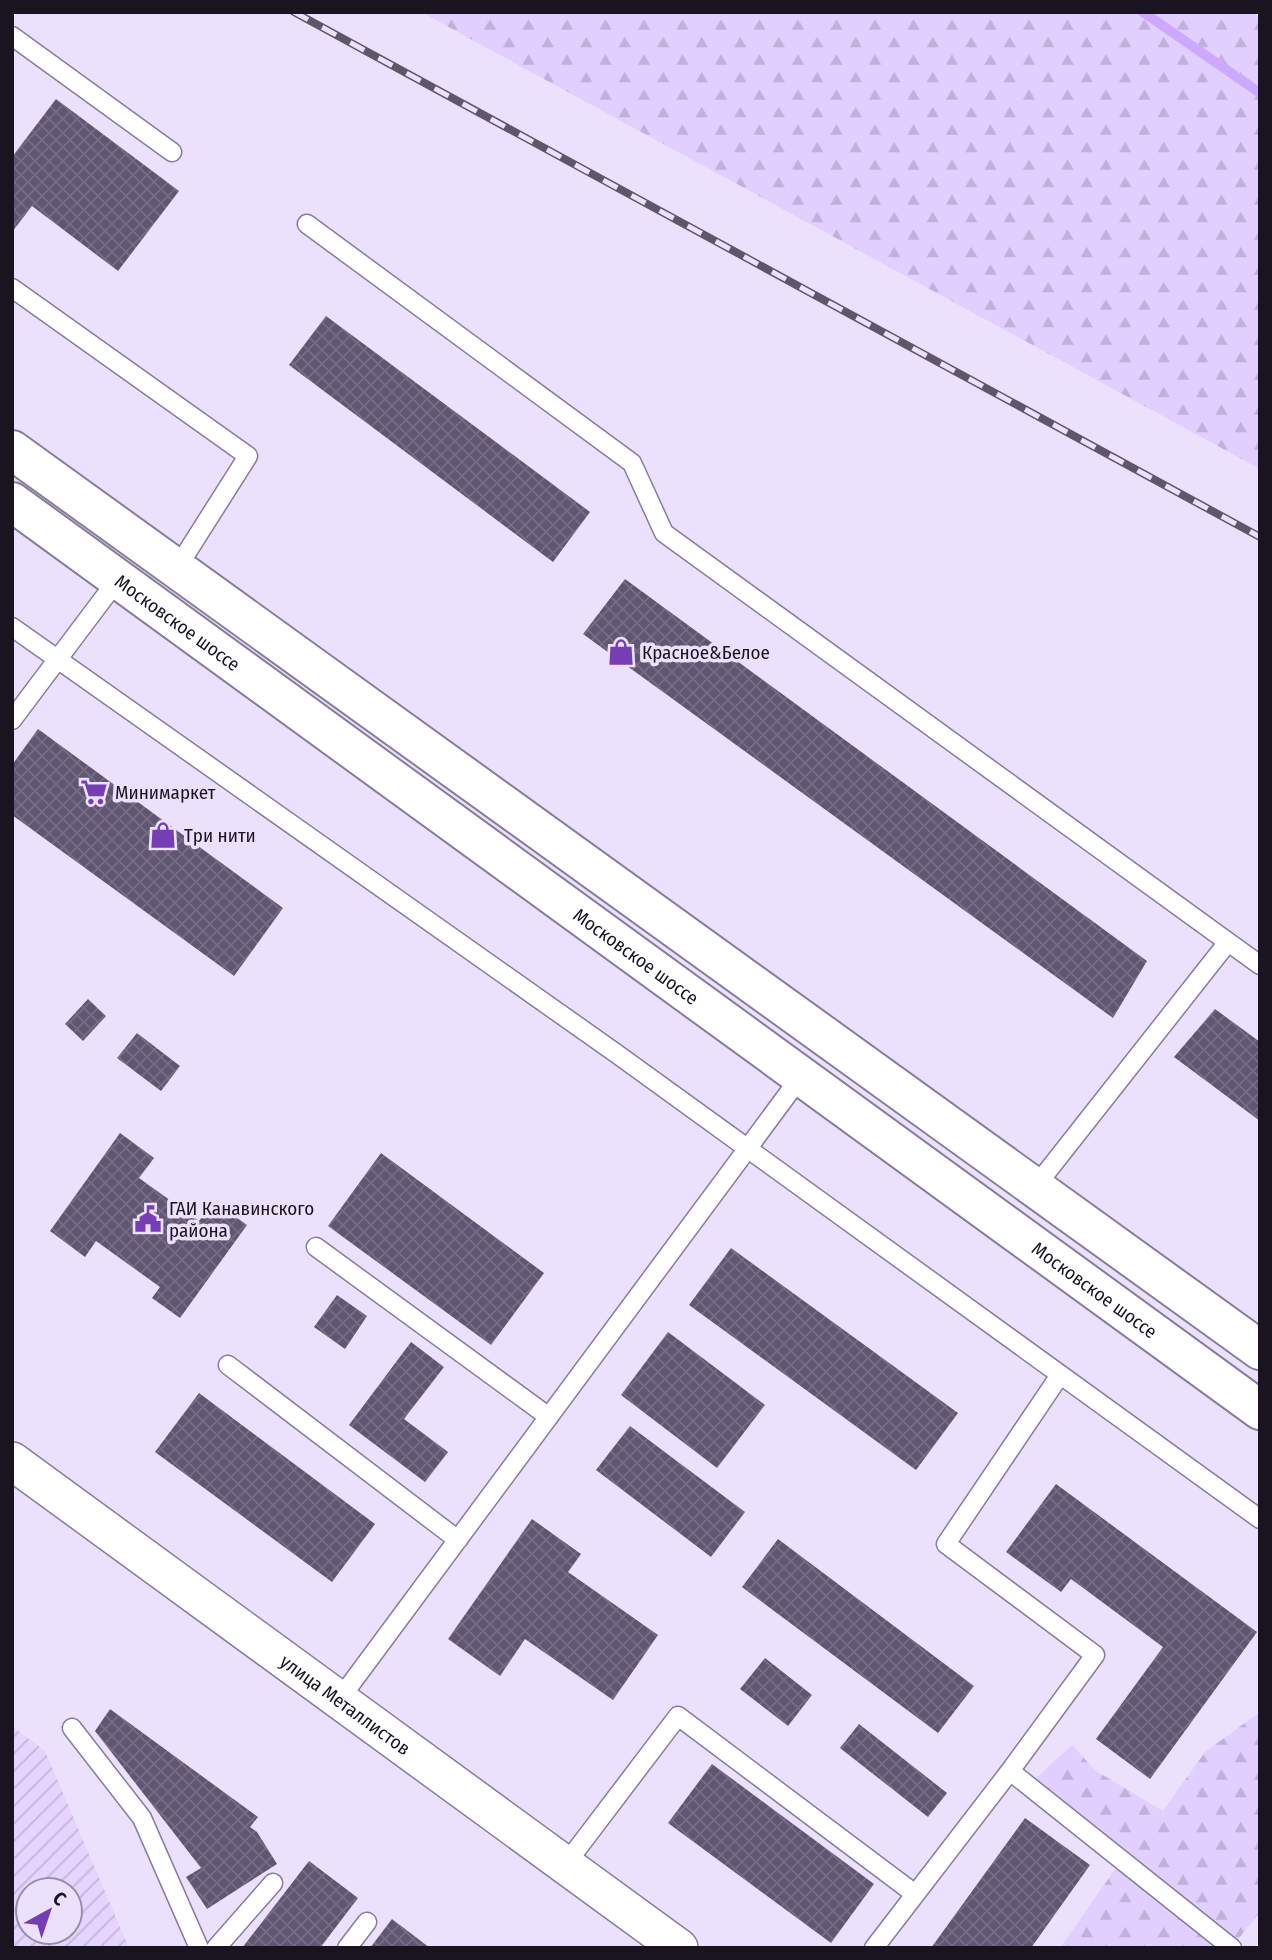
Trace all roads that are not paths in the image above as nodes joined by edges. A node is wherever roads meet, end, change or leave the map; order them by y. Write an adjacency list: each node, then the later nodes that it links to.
1 (12, 36): 2 (lane)
2 (172, 152)
3 (307, 224): 12 (lane)
4 (12, 288): 7 (lane)
5 (12, 450): 7 (main road)
6 (12, 502): 8 (main road, Московское шоссе)
7 (177, 568): 16 (main road)
8 (118, 579): 10 (lane); 14 (main road, Московское шоссе)
9 (12, 627): 10 (lane)
10 (58, 661): 11 (lane); 15 (lane)
11 (12, 720)
12 (1228, 942): 13 (lane); 16 (lane)
13 (1260, 965)
14 (802, 1075): 15 (lane); 21 (main road, Московское шоссе)
15 (748, 1149): 20 (lane); 22 (lane)
16 (1035, 1187): 18 (main road)
17 (316, 1247): 22 (lane)
18 (1260, 1350)
19 (228, 1365): 25 (lane)
20 (1060, 1375): 24 (lane); 28 (lane)
21 (1260, 1410)
22 (549, 1417): 25 (lane)
23 (12, 1461): 26 (street, улица Металлистов)
24 (1260, 1519)
25 (458, 1540): 26 (lane)
26 (339, 1700): 29 (street, улица Металлистов)
27 (72, 1728): 33 (lane)
28 (1010, 1771): 31 (lane); 38 (lane)
29 (565, 1865): 31 (lane); 36 (street, улица Металлистов)
30 (273, 1883): 34 (lane)
31 (915, 1894): 37 (lane)
32 (368, 1922): 35 (lane)
33 (199, 1948)
34 (216, 1948)
35 (347, 1948)
36 (679, 1948)
37 (874, 1948)
38 (1232, 1948)

